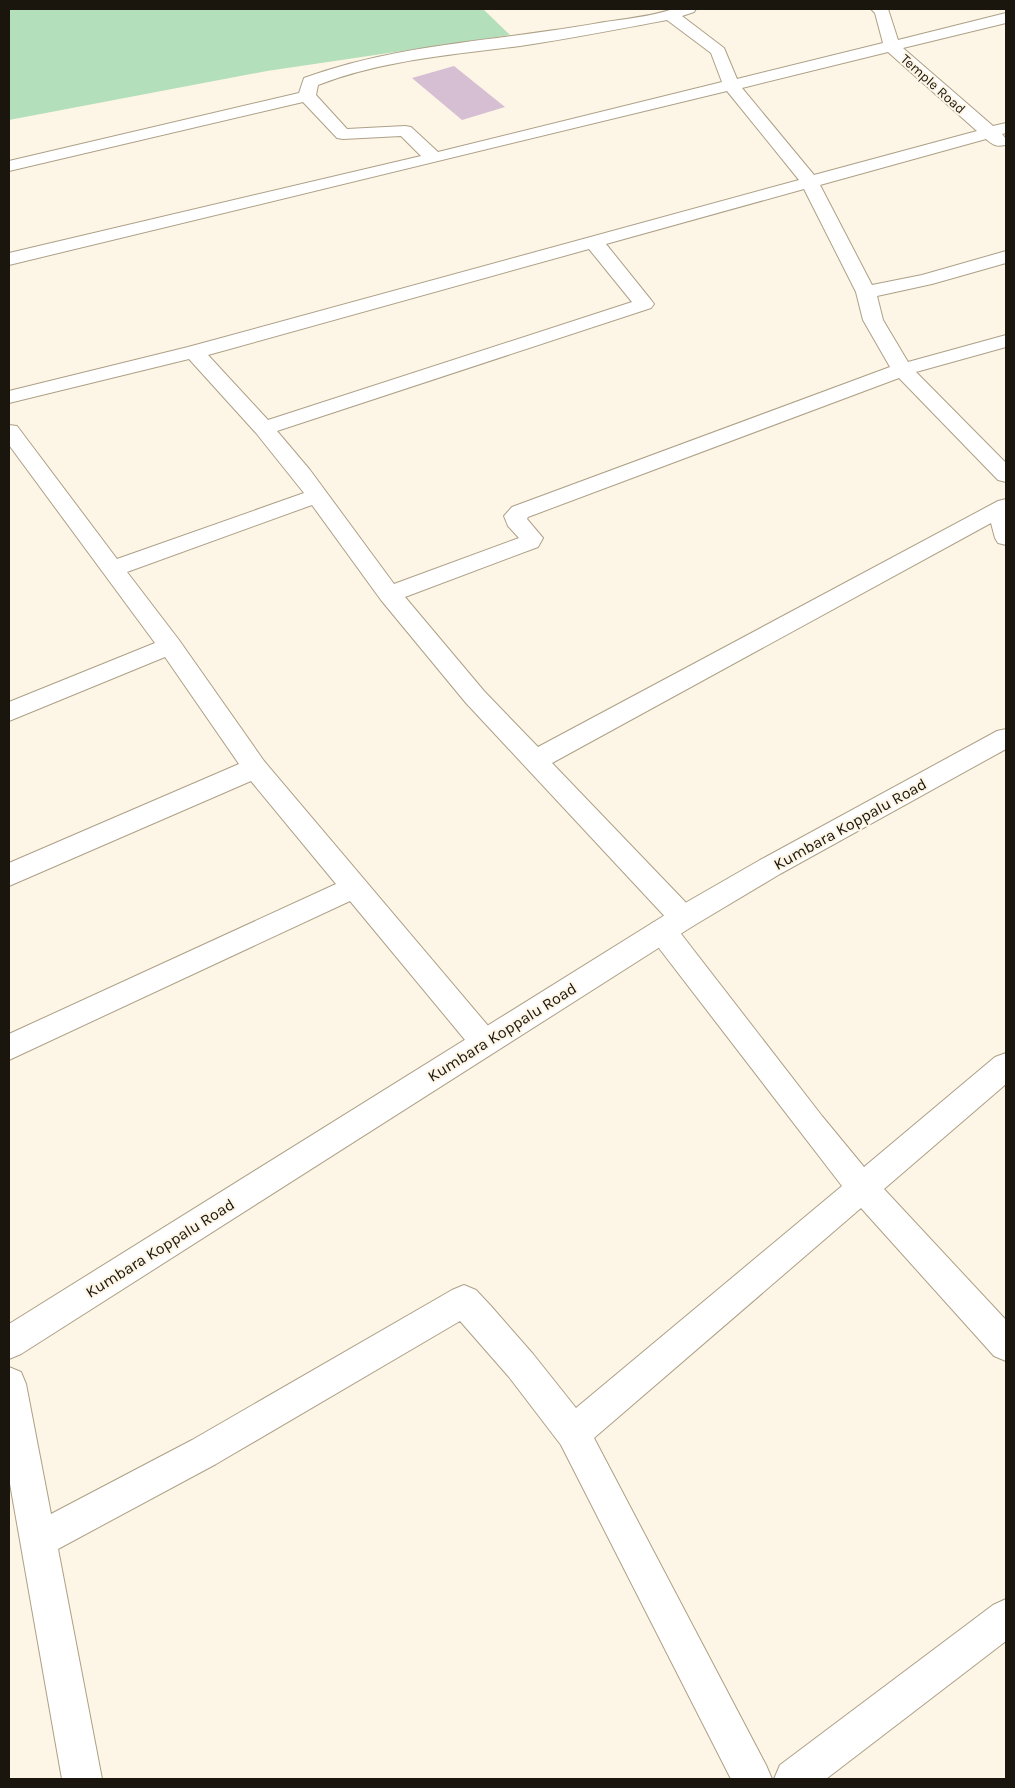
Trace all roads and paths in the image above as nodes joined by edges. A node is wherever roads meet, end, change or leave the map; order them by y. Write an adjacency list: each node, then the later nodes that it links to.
1 (689, 9): 3 (street)
2 (879, 9): 5 (street, Temple Road)
3 (670, 15): 6 (street); 7 (street)
4 (1006, 18): 5 (street)
5 (892, 47): 6 (street); 8 (street, Temple Road)
6 (732, 86): 10 (street); 12 (street)
7 (307, 96): 10 (street); 11 (street)
8 (997, 130): 9 (street, Temple Road); 12 (street)
9 (1006, 146)
10 (434, 158): 15 (street)
11 (9, 166)
12 (809, 181): 13 (street); 16 (street)
13 (593, 241): 18 (street); 21 (street)
14 (1006, 257): 16 (street)
15 (9, 259)
16 (866, 292): 19 (street)
17 (1006, 341): 19 (street)
18 (194, 352): 20 (street); 21 (street)
19 (902, 370): 23 (street); 28 (street)
20 (9, 397)
21 (264, 428): 24 (street)
22 (9, 430): 27 (street)
23 (1006, 475)
24 (317, 496): 27 (street); 28 (street)
25 (1003, 509): 26 (street); 32 (street)
26 (1006, 538)
27 (112, 569): 29 (street)
28 (390, 594): 32 (street)
29 (170, 646): 30 (street); 33 (street)
30 (9, 712)
31 (1006, 738): 36 (street, Kumbara Koppalu Road)
32 (534, 761): 36 (street)
33 (255, 768): 34 (street); 35 (street)
34 (9, 875)
35 (355, 887): 37 (street); 38 (street)
36 (672, 924): 37 (street, Kumbara Koppalu Road); 40 (street)
37 (485, 1043): 41 (street, Kumbara Koppalu Road)
38 (9, 1048)
39 (1006, 1066): 40 (street)
40 (863, 1187): 42 (street); 44 (street)
41 (9, 1343)
42 (1006, 1345)
43 (9, 1384): 45 (street)
44 (573, 1433): 45 (street); 48 (street)
45 (38, 1540): 47 (street)
46 (1006, 1618): 49 (street)
47 (82, 1779)
48 (752, 1779)
49 (794, 1779)

